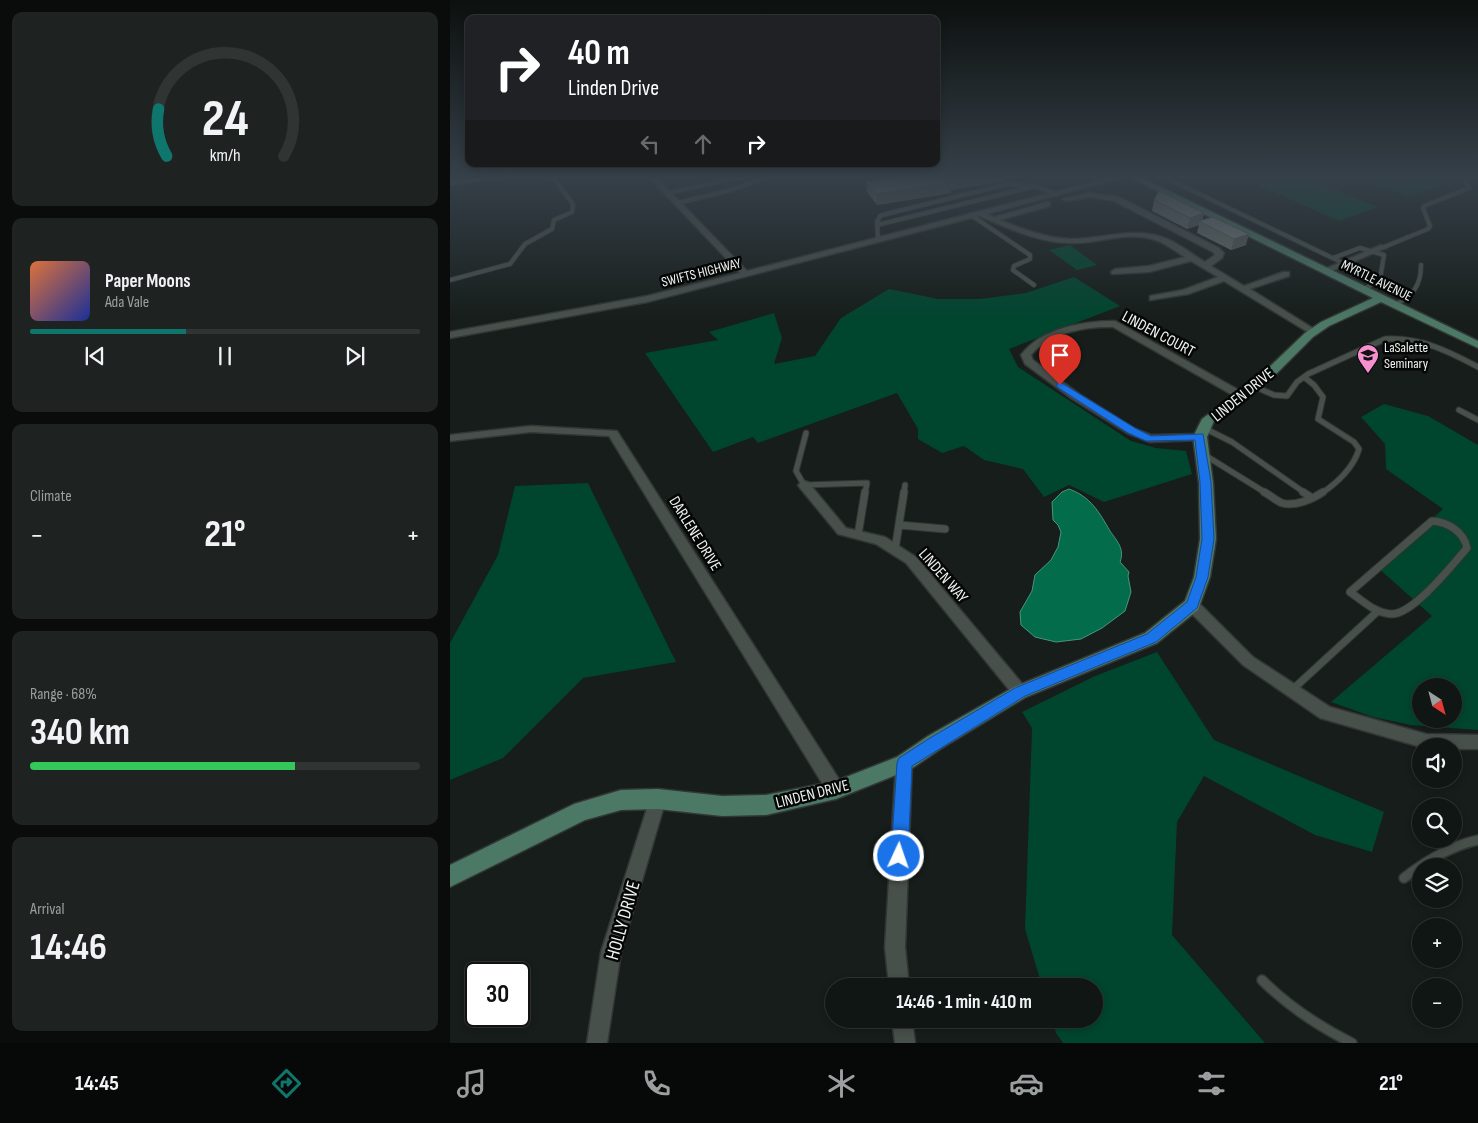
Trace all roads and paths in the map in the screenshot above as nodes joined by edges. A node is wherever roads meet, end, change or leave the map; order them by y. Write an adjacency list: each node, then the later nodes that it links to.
1 (553, 224): 27 (lane)
2 (697, 224): 25 (street)
3 (883, 224): 12 (lane)
4 (939, 224): 14 (street, SWIFTS HIGHWAY)
5 (988, 224): 28 (lane)
6 (1005, 224): 13 (street)
7 (1160, 224): 13 (street)
8 (1166, 224): 21 (street)
9 (1229, 224): 22 (street, MYRTLE AVENUE)
10 (1261, 224): 18 (lane)
11 (1429, 224): 15 (lane)
12 (878, 225): 14 (lane)
13 (1157, 237): 17 (street)
14 (878, 240): 25 (street, SWIFTS HIGHWAY)
15 (1384, 247): 16 (street)
16 (1374, 251): 18 (lane); 19 (street); 30 (lane)
17 (1193, 258): 21 (street); 23 (street)
18 (1332, 258): 19 (lane)
19 (1344, 263): 22 (street)
20 (1421, 265): 32 (lane)
21 (1206, 266): 26 (street)
22 (1324, 270): 30 (street, MYRTLE AVENUE)
23 (1115, 272)
24 (1281, 272): 29 (street)
25 (746, 274): 34 (street, SWIFTS HIGHWAY)
26 (1224, 278): 29 (street); 31 (street)
27 (450, 280)
28 (1034, 285)
29 (1239, 287): 33 (street)
30 (1363, 290): 32 (street, MYRTLE AVENUE)
31 (1153, 298)
32 (1388, 301): 33 (street, LINDEN DRIVE); 35 (street, MYRTLE AVENUE)
33 (1314, 332): 38 (street, LINDEN DRIVE)
34 (450, 335)
35 (1478, 345)
36 (1478, 367): 37 (lane)
37 (1304, 377): 38 (lane); 46 (lane)
38 (1246, 391): 43 (street, LINDEN DRIVE); 43 (street, LINDEN COURT)
39 (1459, 410): 40 (lane)
40 (1478, 420)
41 (806, 433): 45 (lane)
42 (450, 438): 57 (street, DARLENE DRIVE)
43 (1202, 439): 46 (lane); 46 (lane); 51 (street)
44 (905, 484): 47 (lane)
45 (804, 485): 49 (street, LINDEN WAY); 49 (lane)
46 (1312, 498)
47 (899, 525): 48 (lane); 50 (lane)
48 (945, 529)
49 (858, 535): 50 (street, LINDEN WAY)
50 (895, 550): 54 (street, LINDEN WAY)
51 (1192, 605): 53 (street); 54 (street, LINDEN DRIVE)
52 (1378, 611): 52 (lane); 53 (lane)
53 (1292, 690): 55 (street)
54 (1020, 692): 56 (street, LINDEN DRIVE)
55 (1478, 742)
56 (904, 763): 57 (street, LINDEN DRIVE); 62 (street)
57 (836, 790): 58 (street, LINDEN DRIVE)
58 (658, 800): 60 (street, LINDEN DRIVE); 65 (street, HOLLY DRIVE)
59 (1478, 840): 61 (lane)
60 (450, 876)
61 (1404, 878)
62 (898, 978)
63 (1262, 980): 67 (lane)
64 (903, 1028): 66 (street)
65 (596, 1043)
66 (905, 1043)
67 (1352, 1043)

